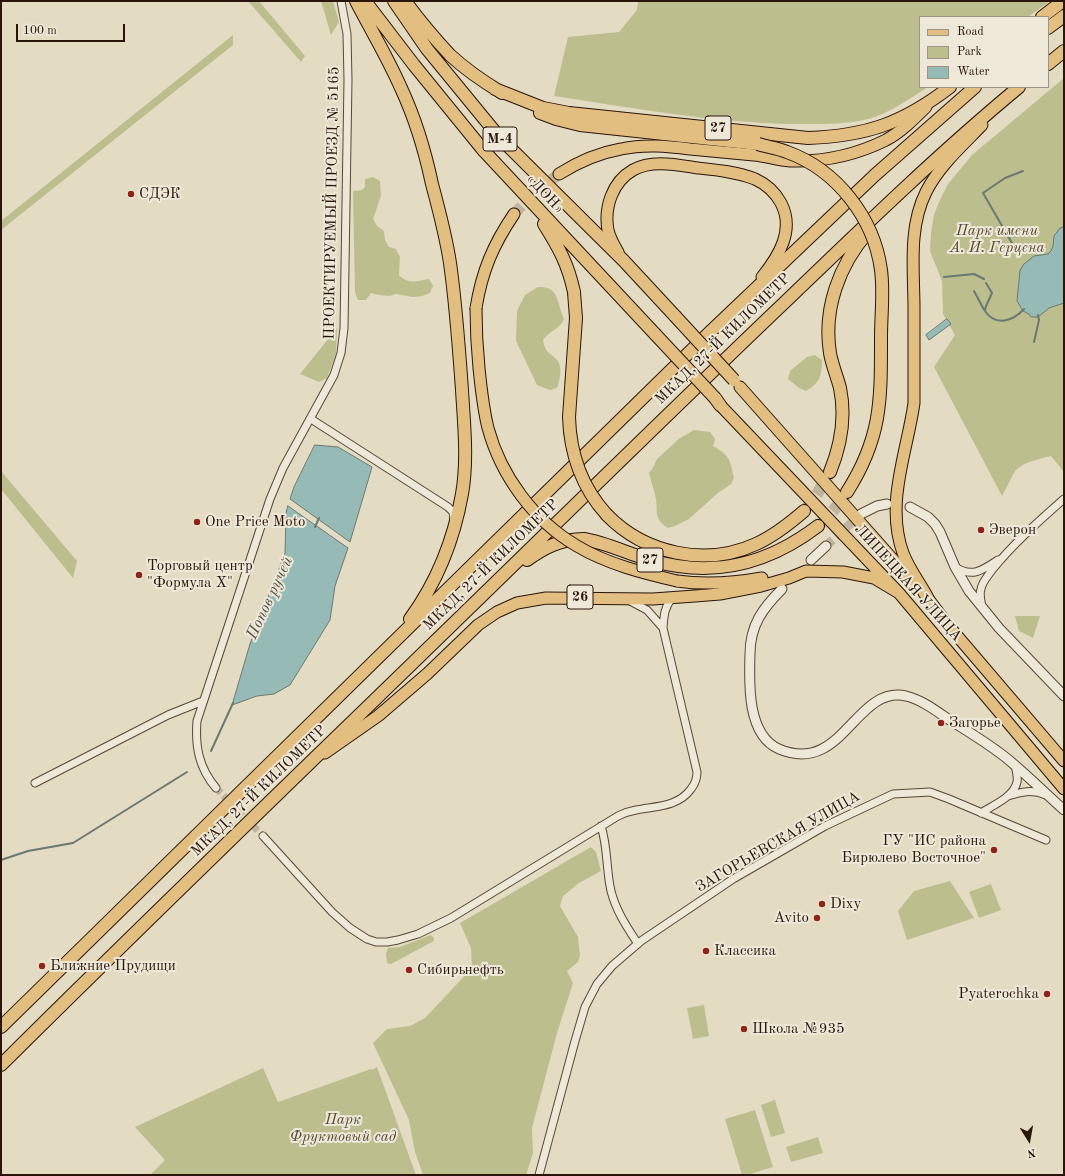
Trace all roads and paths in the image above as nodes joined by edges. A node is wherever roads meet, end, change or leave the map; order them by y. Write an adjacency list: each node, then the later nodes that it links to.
1 (340, 1): 26 (street, ПРОЕКТИРУЕМЫЙ ПРОЕЗД № 5165)
2 (356, 1): 34 (highway)
3 (365, 1): 20 (highway, «ДОН» / М-4)
4 (394, 1): 22 (highway, «ДОН» / М-4)
5 (405, 1): 16 (highway, 27)
6 (1063, 1): 7 (highway)
7 (1043, 16)
8 (1064, 16): 9 (highway)
9 (1049, 27)
10 (1064, 51): 11 (highway)
11 (1049, 63)
12 (949, 88): 17 (highway, 27)
13 (974, 88): 23 (highway, МКАД, 27-Й КИЛОМЕТР)
14 (1018, 88): 18 (highway)
15 (1018, 88): 45 (main road)
16 (495, 89): 17 (highway, 27); 28 (highway, 27, bridge)
17 (937, 97): 19 (main road)
18 (923, 170): 27 (highway); 41 (highway, МКАД, 27-Й КИЛОМЕТР)
19 (559, 174)
20 (524, 195): 25 (highway, «ДОН» / М-4, bridge); 32 (highway, bridge)
21 (514, 214): 40 (main road, bridge)
22 (624, 262): 23 (main road); 24 (highway, «ДОН» / М-4, bridge)
23 (745, 299): 49 (highway, МКАД, 27-Й КИЛОМЕТР)
24 (737, 383): 45 (main road, ЛИПЕЦКАЯ УЛИЦА)
25 (717, 402): 43 (main road, ЛИПЕЦКАЯ УЛИЦА)
26 (311, 419): 34 (street); 51 (street, ПРОЕКТИРУЕМЫЙ ПРОЕЗД № 5165)
27 (830, 472)
28 (847, 492)
29 (1064, 499): 37 (street)
30 (887, 504): 33 (street)
31 (910, 507): 39 (street)
32 (804, 511)
33 (861, 514)
34 (456, 524): 49 (highway)
35 (818, 526): 41 (highway, 27)
36 (826, 546): 38 (street)
37 (1002, 558): 39 (street); 47 (street)
38 (811, 560)
39 (955, 567): 47 (street)
40 (806, 571): 43 (main road, 26); 44 (main road, 26)
41 (489, 588): 53 (highway, МКАД, 27-Й КИЛОМЕТР)
42 (782, 589): 54 (street)
43 (899, 593): 57 (main road, ЛИПЕЦКАЯ УЛИЦА)
44 (672, 598): 46 (main road, 26); 48 (street)
45 (928, 598): 52 (main road, ЛИПЕЦКАЯ УЛИЦА)
46 (626, 600): 48 (street); 53 (main road, 26)
47 (982, 607): 50 (street)
48 (663, 628): 62 (street)
49 (384, 652): 66 (highway, МКАД, 27-Й КИЛОМЕТР)
50 (1064, 696)
51 (203, 701): 55 (street); 56 (street, ПРОЕКТИРУЕМЫЙ ПРОЕЗД № 5165)
52 (1064, 761)
53 (310, 764): 67 (highway, МКАД, 27-Й КИЛОМЕТР)
54 (1015, 766): 58 (street); 59 (street)
55 (35, 783)
56 (214, 786)
57 (1064, 789)
58 (1007, 796): 59 (street); 61 (street)
59 (1050, 797): 60 (street)
60 (1064, 810)
61 (981, 813): 64 (street, ЗАГОРЬЕВСКАЯ УЛИЦА); 65 (street, ЗАГОРЬЕВСКАЯ УЛИЦА)
62 (601, 826): 63 (street); 65 (street)
63 (263, 836)
64 (1046, 840)
65 (638, 944): 68 (street, ЗАГОРЬЕВСКАЯ УЛИЦА)
66 (1, 1027)
67 (1, 1065)
68 (540, 1175)

